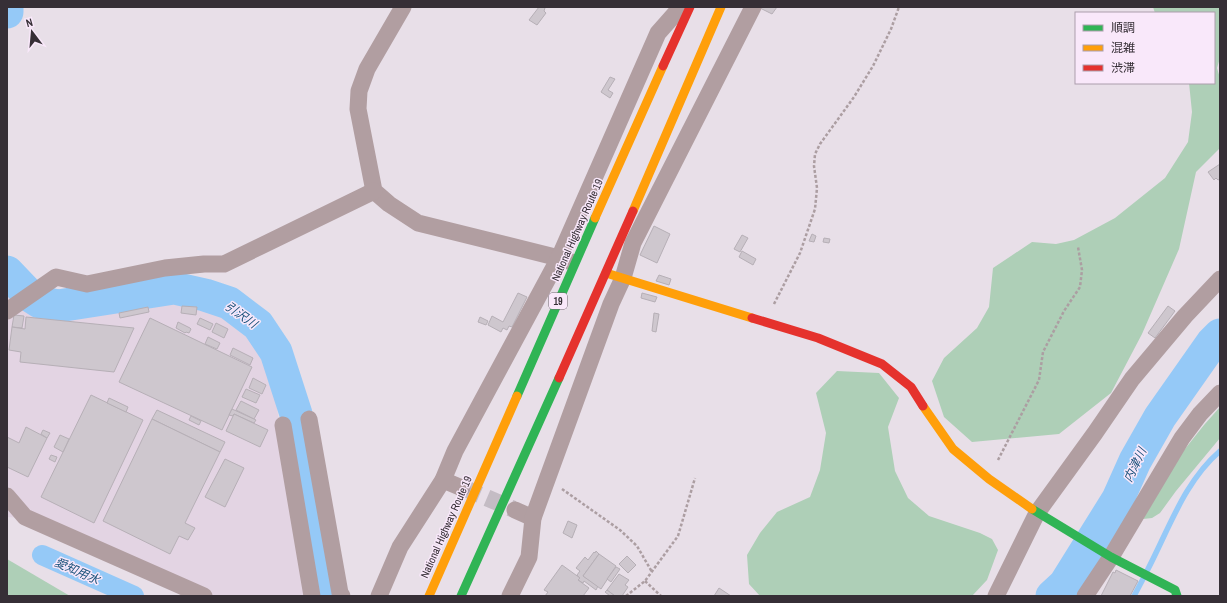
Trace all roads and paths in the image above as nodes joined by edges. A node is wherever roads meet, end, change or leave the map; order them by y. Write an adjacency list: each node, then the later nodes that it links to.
1 (403, 7): 7 (street)
2 (681, 7): 9 (street)
3 (690, 7): 10 (main road, National Highway Route 19 / 19)
4 (721, 7): 11 (main road)
5 (753, 7): 12 (street)
6 (900, 7): 15 (path)
7 (374, 191): 9 (street); 14 (street)
8 (1078, 247): 21 (path)
9 (559, 258): 10 (street); 22 (street)
10 (575, 263): 35 (main road, National Highway Route 19 / 19)
11 (606, 273): 12 (main road); 36 (main road)
12 (623, 278): 15 (main road); 19 (street)
13 (1220, 279): 26 (street)
14 (12, 307)
15 (765, 322): 21 (main road)
16 (1220, 393): 28 (street)
17 (309, 419): 33 (street)
18 (283, 425): 32 (street)
19 (549, 475): 27 (street); 29 (path)
20 (695, 478): 29 (path)
21 (989, 478): 26 (main road)
22 (443, 480): 23 (street); 34 (street)
23 (462, 488)
24 (7, 496): 31 (street)
25 (515, 510): 27 (street)
26 (1037, 513): 28 (main road); 40 (street)
27 (533, 518): 37 (street)
28 (1111, 557): 41 (street); 42 (main road)
29 (652, 572): 30 (path)
30 (645, 581): 38 (path); 39 (path)
31 (204, 596)
32 (312, 596)
33 (342, 596)
34 (379, 596)
35 (429, 596)
36 (461, 596)
37 (510, 596)
38 (626, 596)
39 (661, 596)
40 (996, 596)
41 (1085, 596)
42 (1177, 596)

